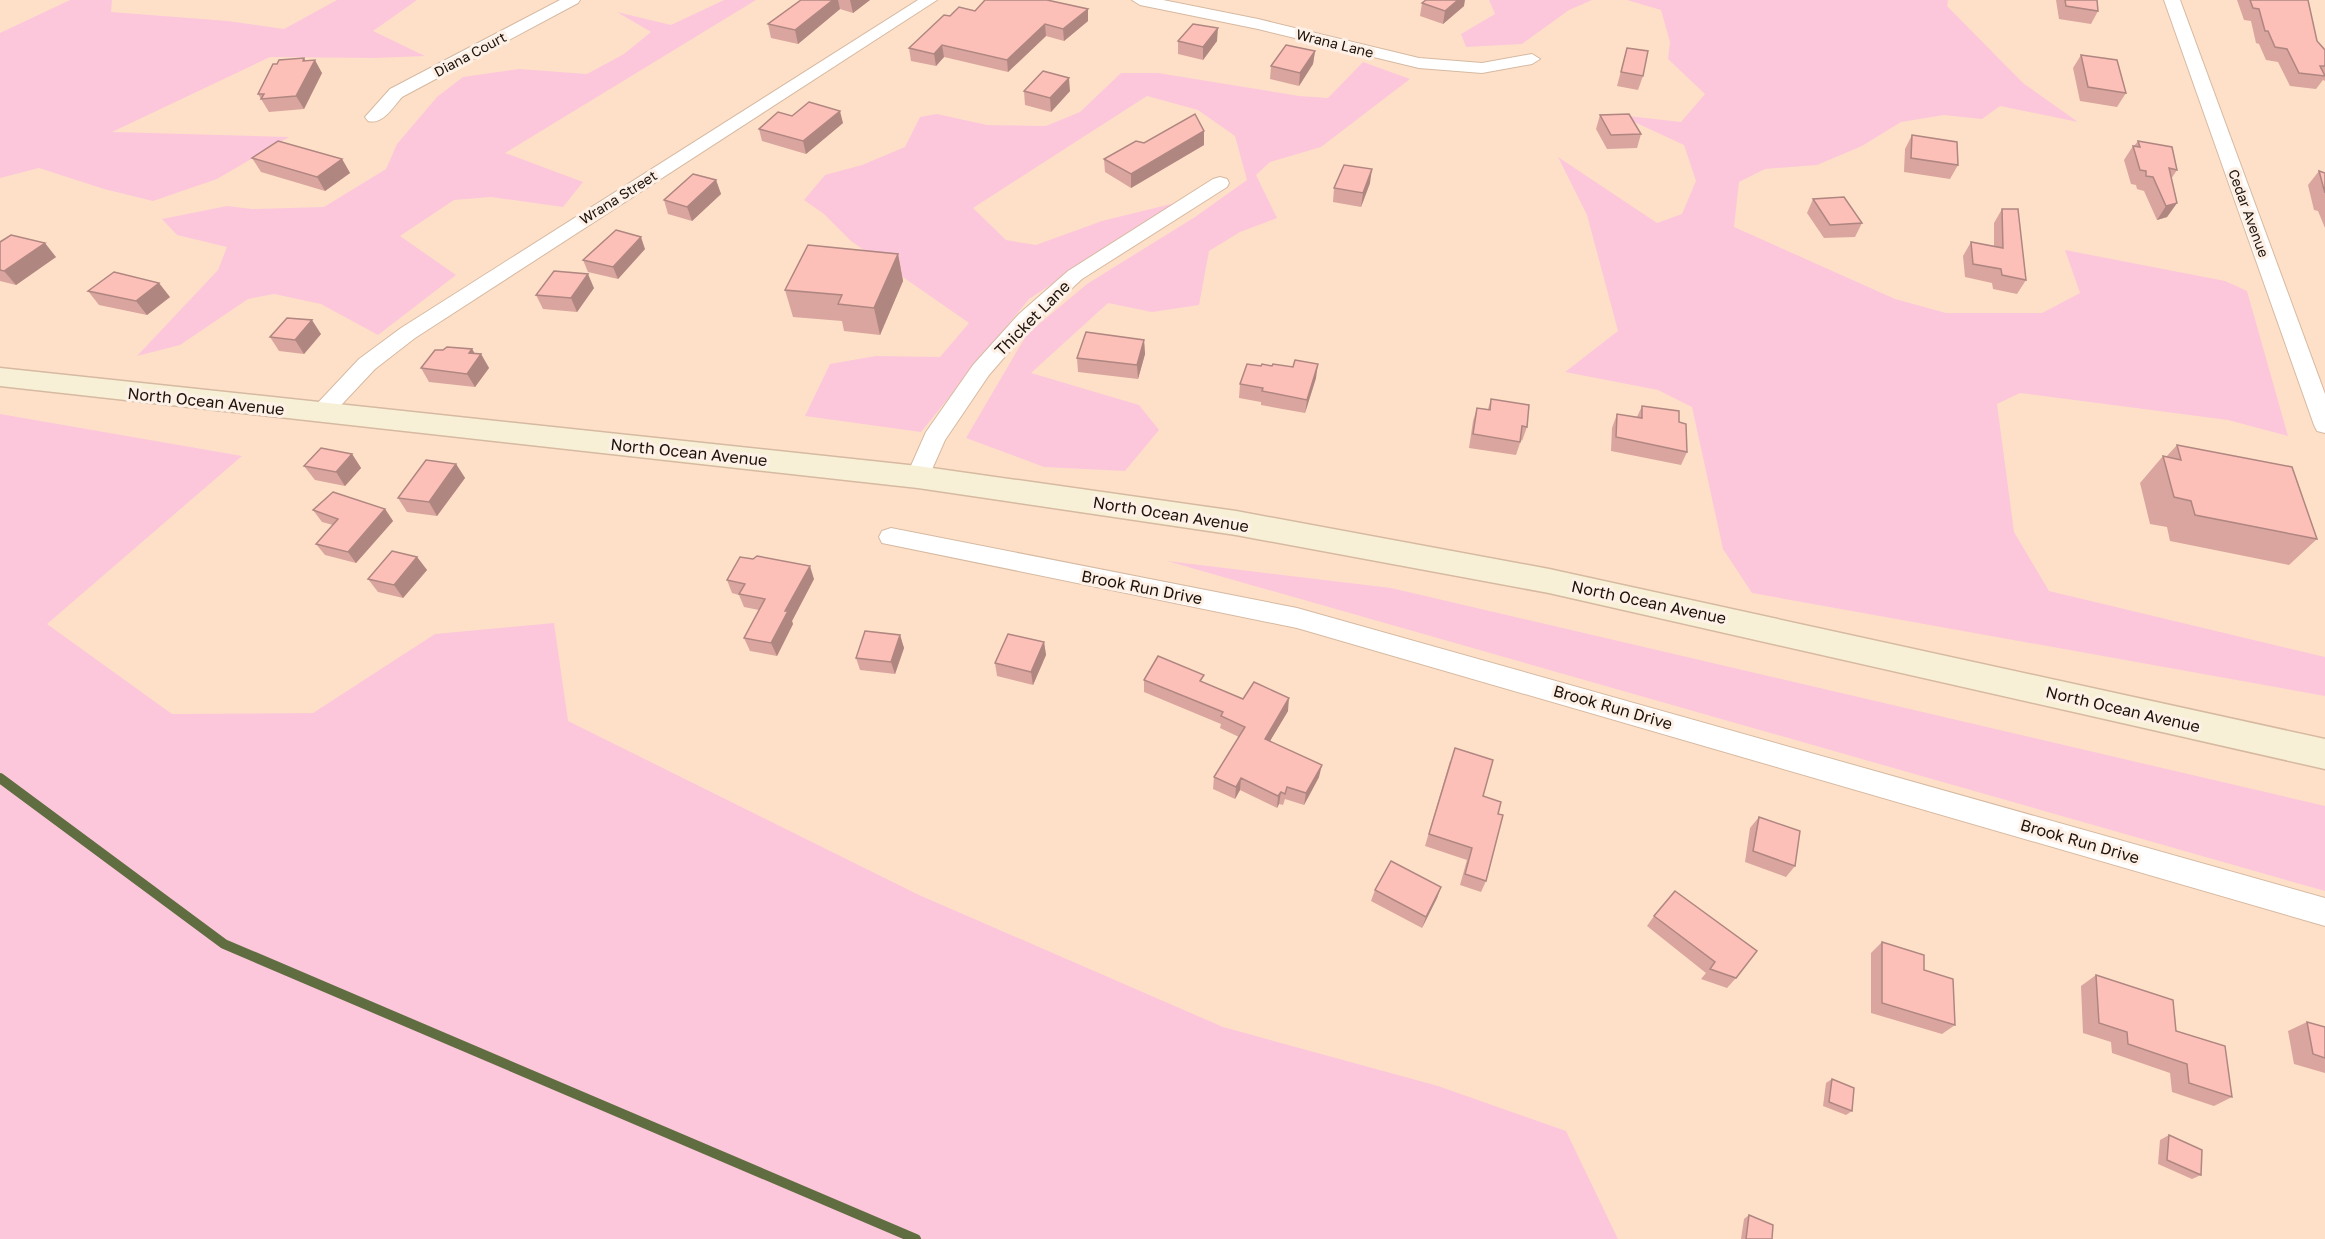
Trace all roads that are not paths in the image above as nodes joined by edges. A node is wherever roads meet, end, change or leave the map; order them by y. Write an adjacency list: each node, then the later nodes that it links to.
1 (572, 0): 6 (street, Diana Court)
2 (929, 0): 9 (street, Wrana Street)
3 (1140, 0): 5 (street, Wrana Lane)
4 (2172, 0): 10 (street, Cedar Avenue)
5 (1532, 59)
6 (374, 117)
7 (1220, 183): 11 (street, Thicket Lane)
8 (0, 377): 9 (main road, North Ocean Avenue)
9 (321, 413): 11 (main road, North Ocean Avenue)
10 (2325, 425)
11 (918, 477): 13 (main road, North Ocean Avenue)
12 (891, 537): 14 (street, Brook Run Drive)
13 (2325, 754)
14 (2325, 912)

